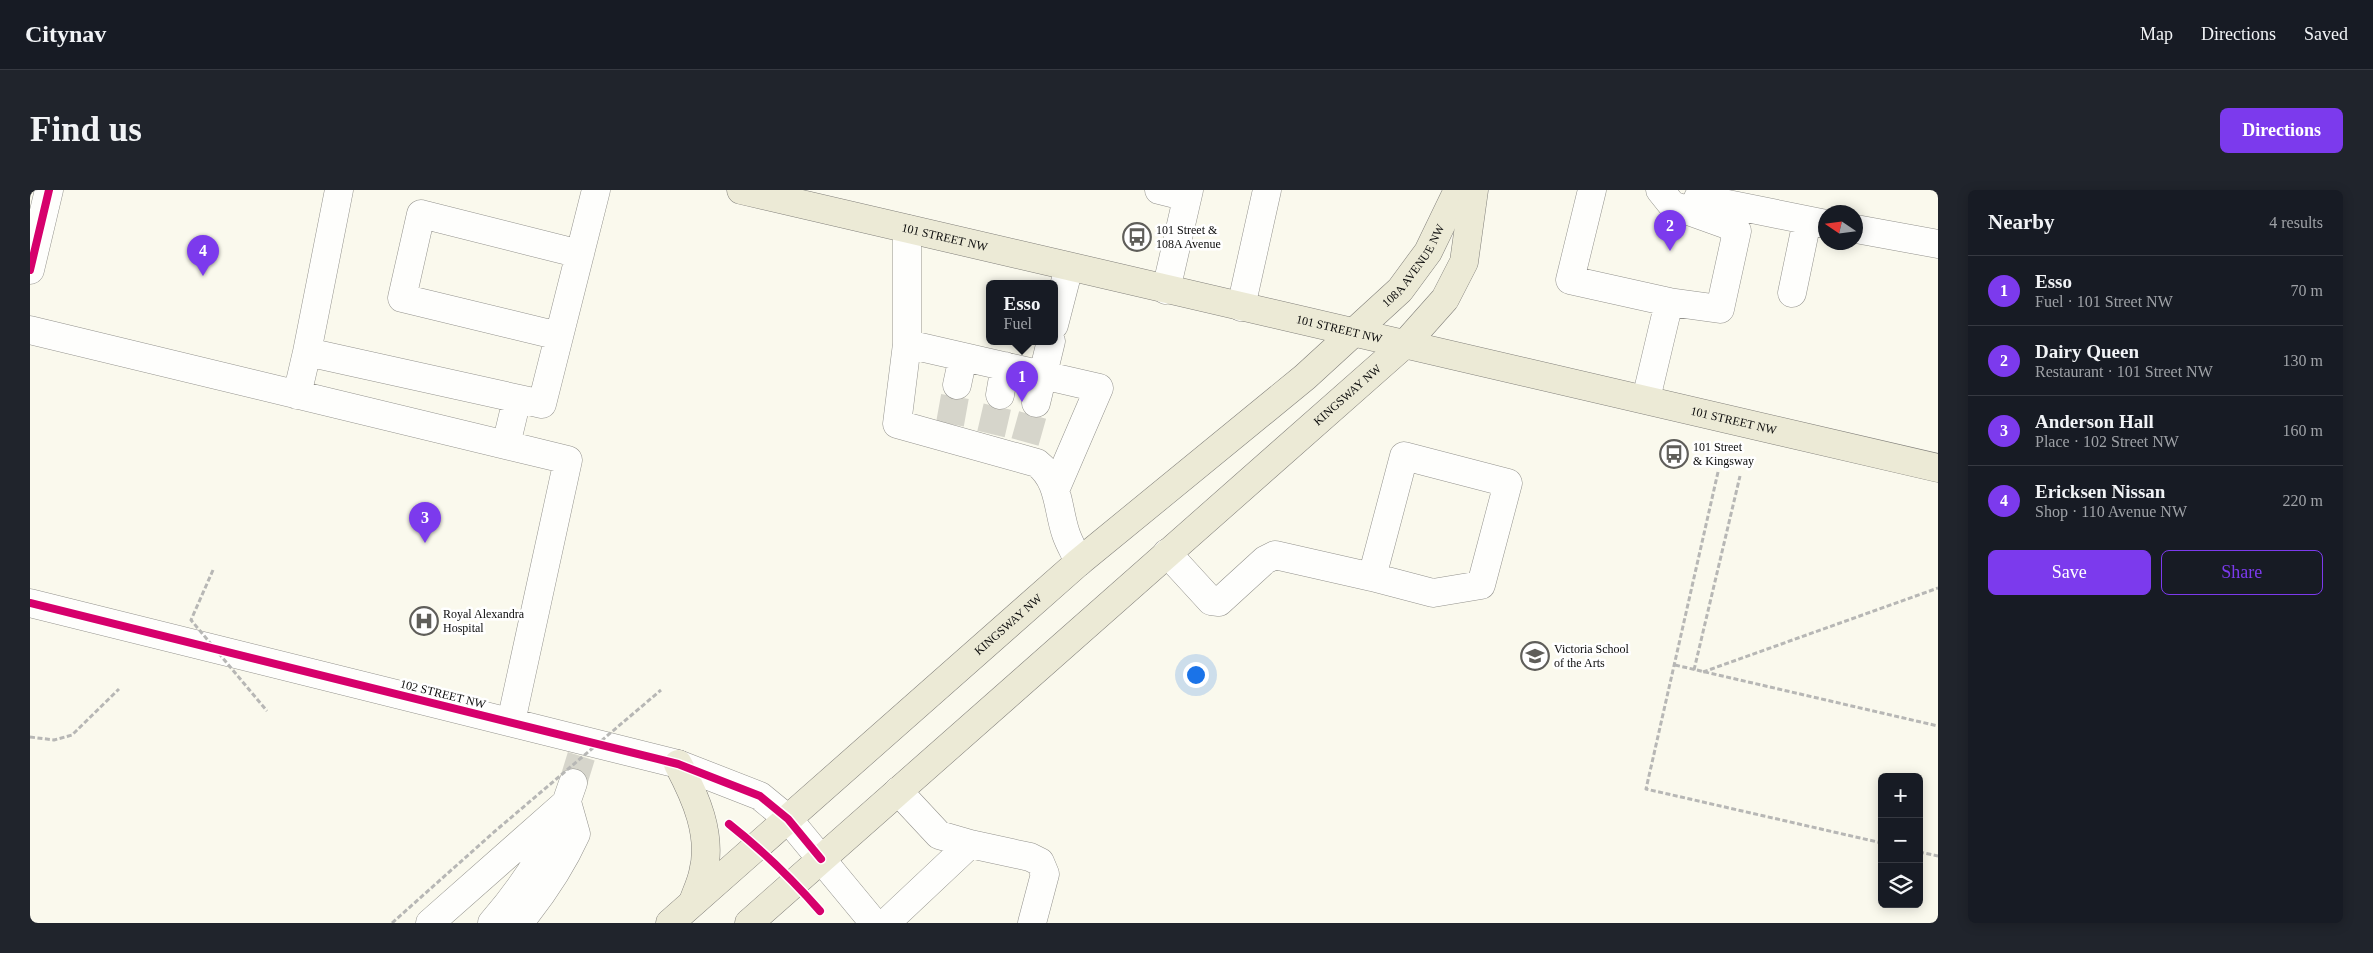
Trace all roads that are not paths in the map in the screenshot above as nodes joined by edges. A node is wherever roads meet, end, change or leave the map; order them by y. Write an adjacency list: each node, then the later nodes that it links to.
1 (49, 190): 20 (street)
2 (339, 190): 32 (street)
3 (596, 190): 18 (street)
4 (740, 190): 15 (main road, 101 STREET NW)
5 (1159, 190): 12 (street)
6 (1267, 190): 24 (street)
7 (1458, 190): 27 (main road, 108A AVENUE NW)
8 (1474, 190): 30 (main road)
9 (1592, 190): 23 (street)
10 (1660, 190): 23 (street)
11 (1665, 190): 13 (street)
12 (1188, 193): 21 (street)
13 (1731, 198): 14 (street)
14 (1816, 222): 22 (street)
15 (907, 229): 19 (main road, 101 STREET NW); 29 (street)
16 (1863, 230): 17 (street)
17 (1938, 244)
18 (580, 254): 28 (street); 28 (street)
19 (1069, 267): 21 (main road, 101 STREET NW); 25 (street)
20 (30, 270)
21 (1166, 290): 24 (main road, 101 STREET NW)
22 (1792, 293)
23 (1669, 302): 40 (street)
24 (1241, 307): 27 (main road, 101 STREET NW)
25 (1058, 310)
26 (30, 330): 37 (street)
27 (1354, 332): 30 (main road, 101 STREET NW); 46 (main road, KINGSWAY NW)
28 (559, 336): 39 (street)
29 (907, 344): 33 (street); 44 (street)
30 (1405, 344): 40 (main road, 101 STREET NW); 45 (main road, KINGSWAY NW)
31 (1050, 345): 35 (street)
32 (307, 352): 37 (street); 39 (street)
33 (963, 357): 34 (street); 36 (street)
34 (1005, 366): 35 (street); 38 (street)
35 (1042, 374): 41 (street); 44 (street)
36 (957, 385)
37 (296, 395): 42 (street)
38 (1000, 395)
39 (517, 399): 42 (street)
40 (1646, 399): 43 (main road, 101 STREET NW)
41 (1036, 403)
42 (506, 445): 49 (street)
43 (1938, 468)
44 (1056, 488): 46 (street)
45 (1167, 553): 47 (street); 51 (main road, KINGSWAY NW)
46 (1079, 562): 53 (main road, KINGSWAY NW)
47 (1372, 577): 47 (street)
48 (30, 603): 49 (street, 102 STREET NW)
49 (499, 719): 50 (street, 102 STREET NW)
50 (678, 764): 53 (street, 102 STREET NW); 56 (main road)
51 (898, 791): 54 (street); 55 (main road, KINGSWAY NW)
52 (570, 792): 57 (street); 58 (street); 59 (street)
53 (788, 819): 55 (street, 102 STREET NW); 56 (main road, KINGSWAY NW)
54 (970, 844): 63 (street); 64 (street)
55 (821, 860): 61 (main road, KINGSWAY NW); 62 (street, 102 STREET NW)
56 (692, 903): 60 (main road, KINGSWAY NW)
57 (430, 923)
58 (492, 923)
59 (519, 923)
60 (670, 923)
61 (749, 923)
62 (874, 923)
63 (886, 923)
64 (1032, 923)

